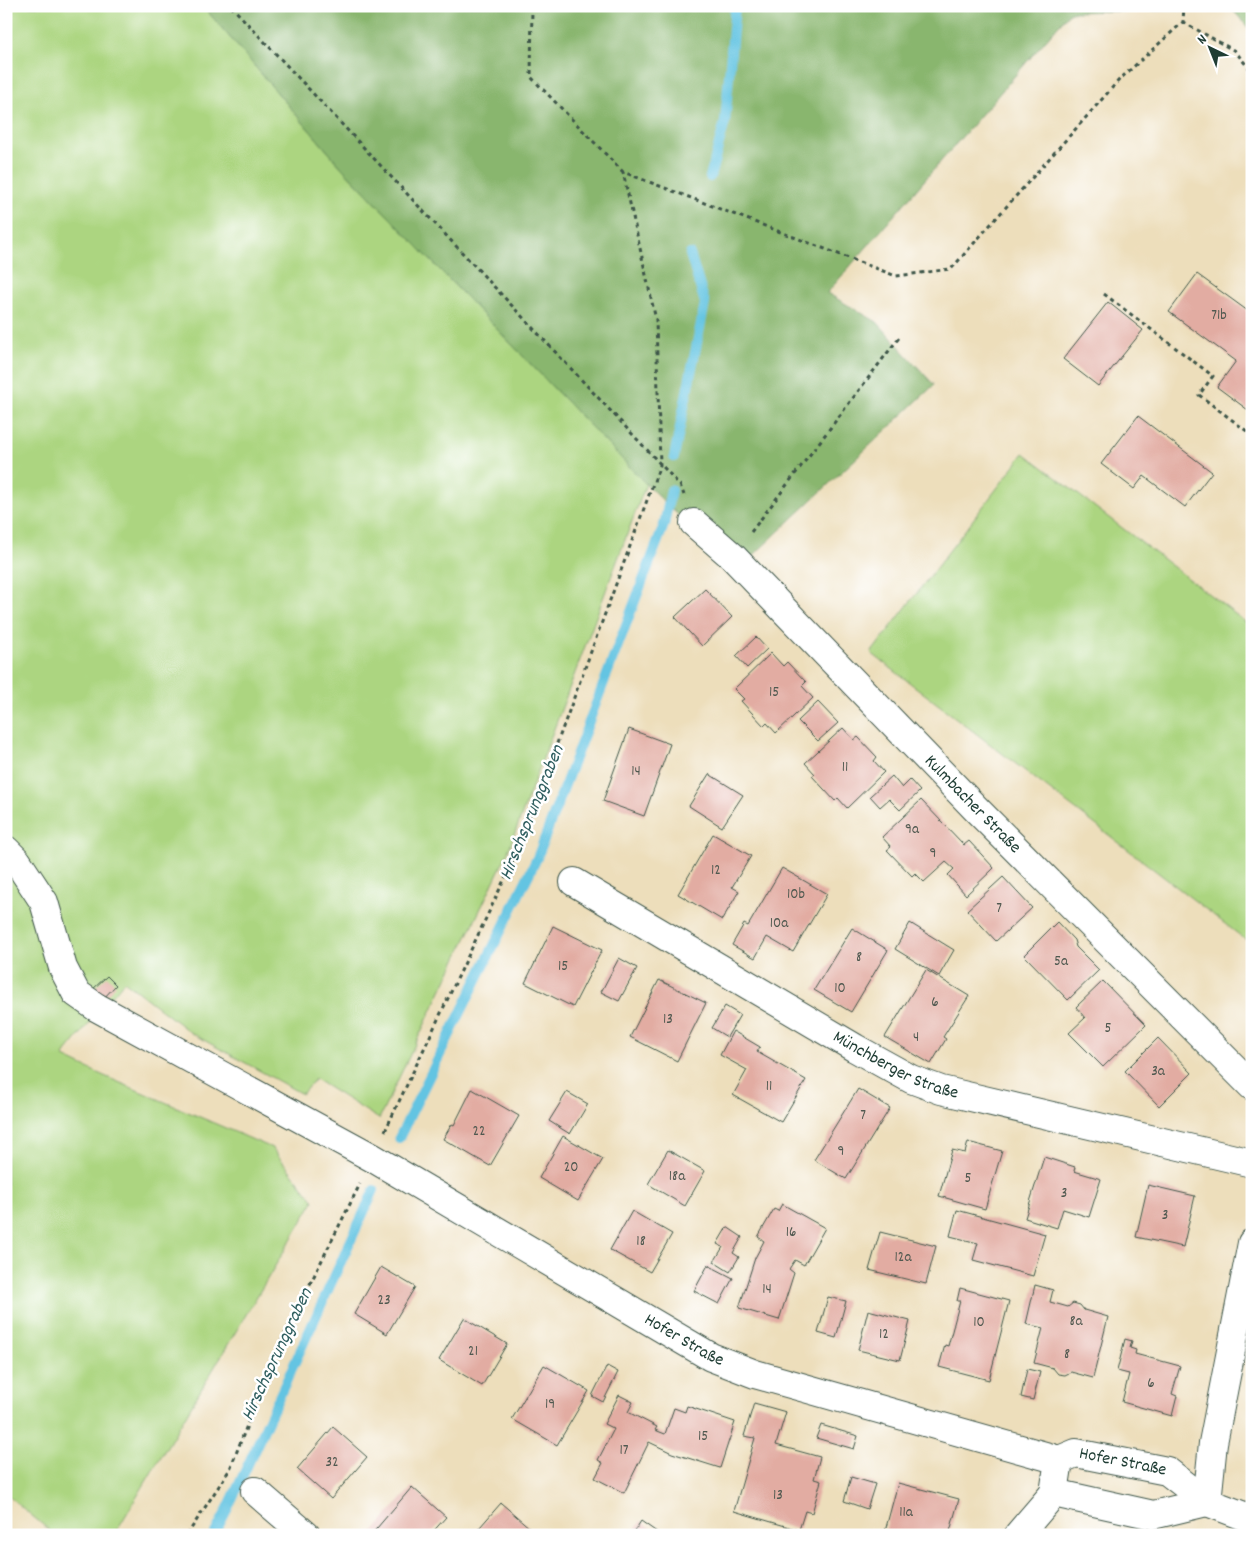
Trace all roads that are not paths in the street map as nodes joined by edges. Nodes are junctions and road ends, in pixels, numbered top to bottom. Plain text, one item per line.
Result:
1 (694, 523) road end
2 (6, 850) edge
3 (574, 882) dead end
4 (1252, 1086) edge
5 (1252, 1163) edge
6 (1252, 1243) edge
7 (1059, 1460) junction
8 (255, 1492) dead end
9 (1054, 1493) junction
10 (1207, 1502) junction
11 (1252, 1519) edge
12 (306, 1535) edge
13 (1018, 1535) edge

1 - 4 street, Kulmbacher Straße
2 - 7 street, Hofer Straße
3 - 5 street, Münchberger Straße
6 - 10 street
7 - 9 street, Hofer Straße
7 - 10 street, Hofer Straße
8 - 12 street
9 - 10 street
9 - 13 street
10 - 11 street, Hofer Straße

